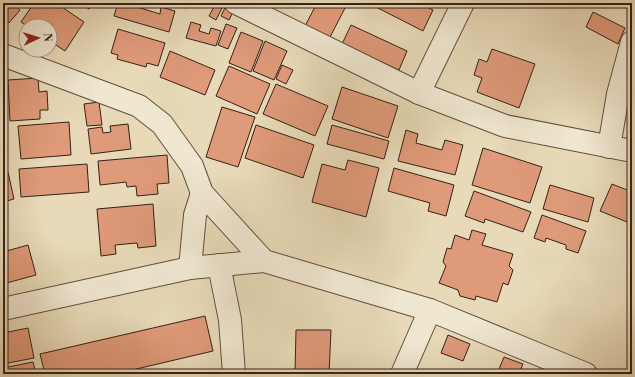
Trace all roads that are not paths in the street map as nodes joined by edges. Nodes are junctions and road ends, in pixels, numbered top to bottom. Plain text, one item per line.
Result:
1 (236, 3) edge
2 (463, 3) edge
3 (268, 10) edge
4 (632, 42) edge
5 (3, 55) edge
6 (419, 93) junction
7 (609, 147) junction
8 (632, 151) edge
9 (202, 194) junction
10 (264, 261) junction
11 (219, 265) junction
12 (190, 268) junction
13 (3, 309) edge
14 (430, 310) junction
15 (234, 374) edge
16 (402, 374) edge
17 (586, 374) edge

1 - 3 street
2 - 6 street
3 - 6 street
4 - 7 street
5 - 9 street
6 - 7 street
7 - 8 street
9 - 10 street
9 - 12 street
10 - 11 street
10 - 14 street
11 - 12 street
11 - 15 street
12 - 13 street
14 - 16 street
14 - 17 street

